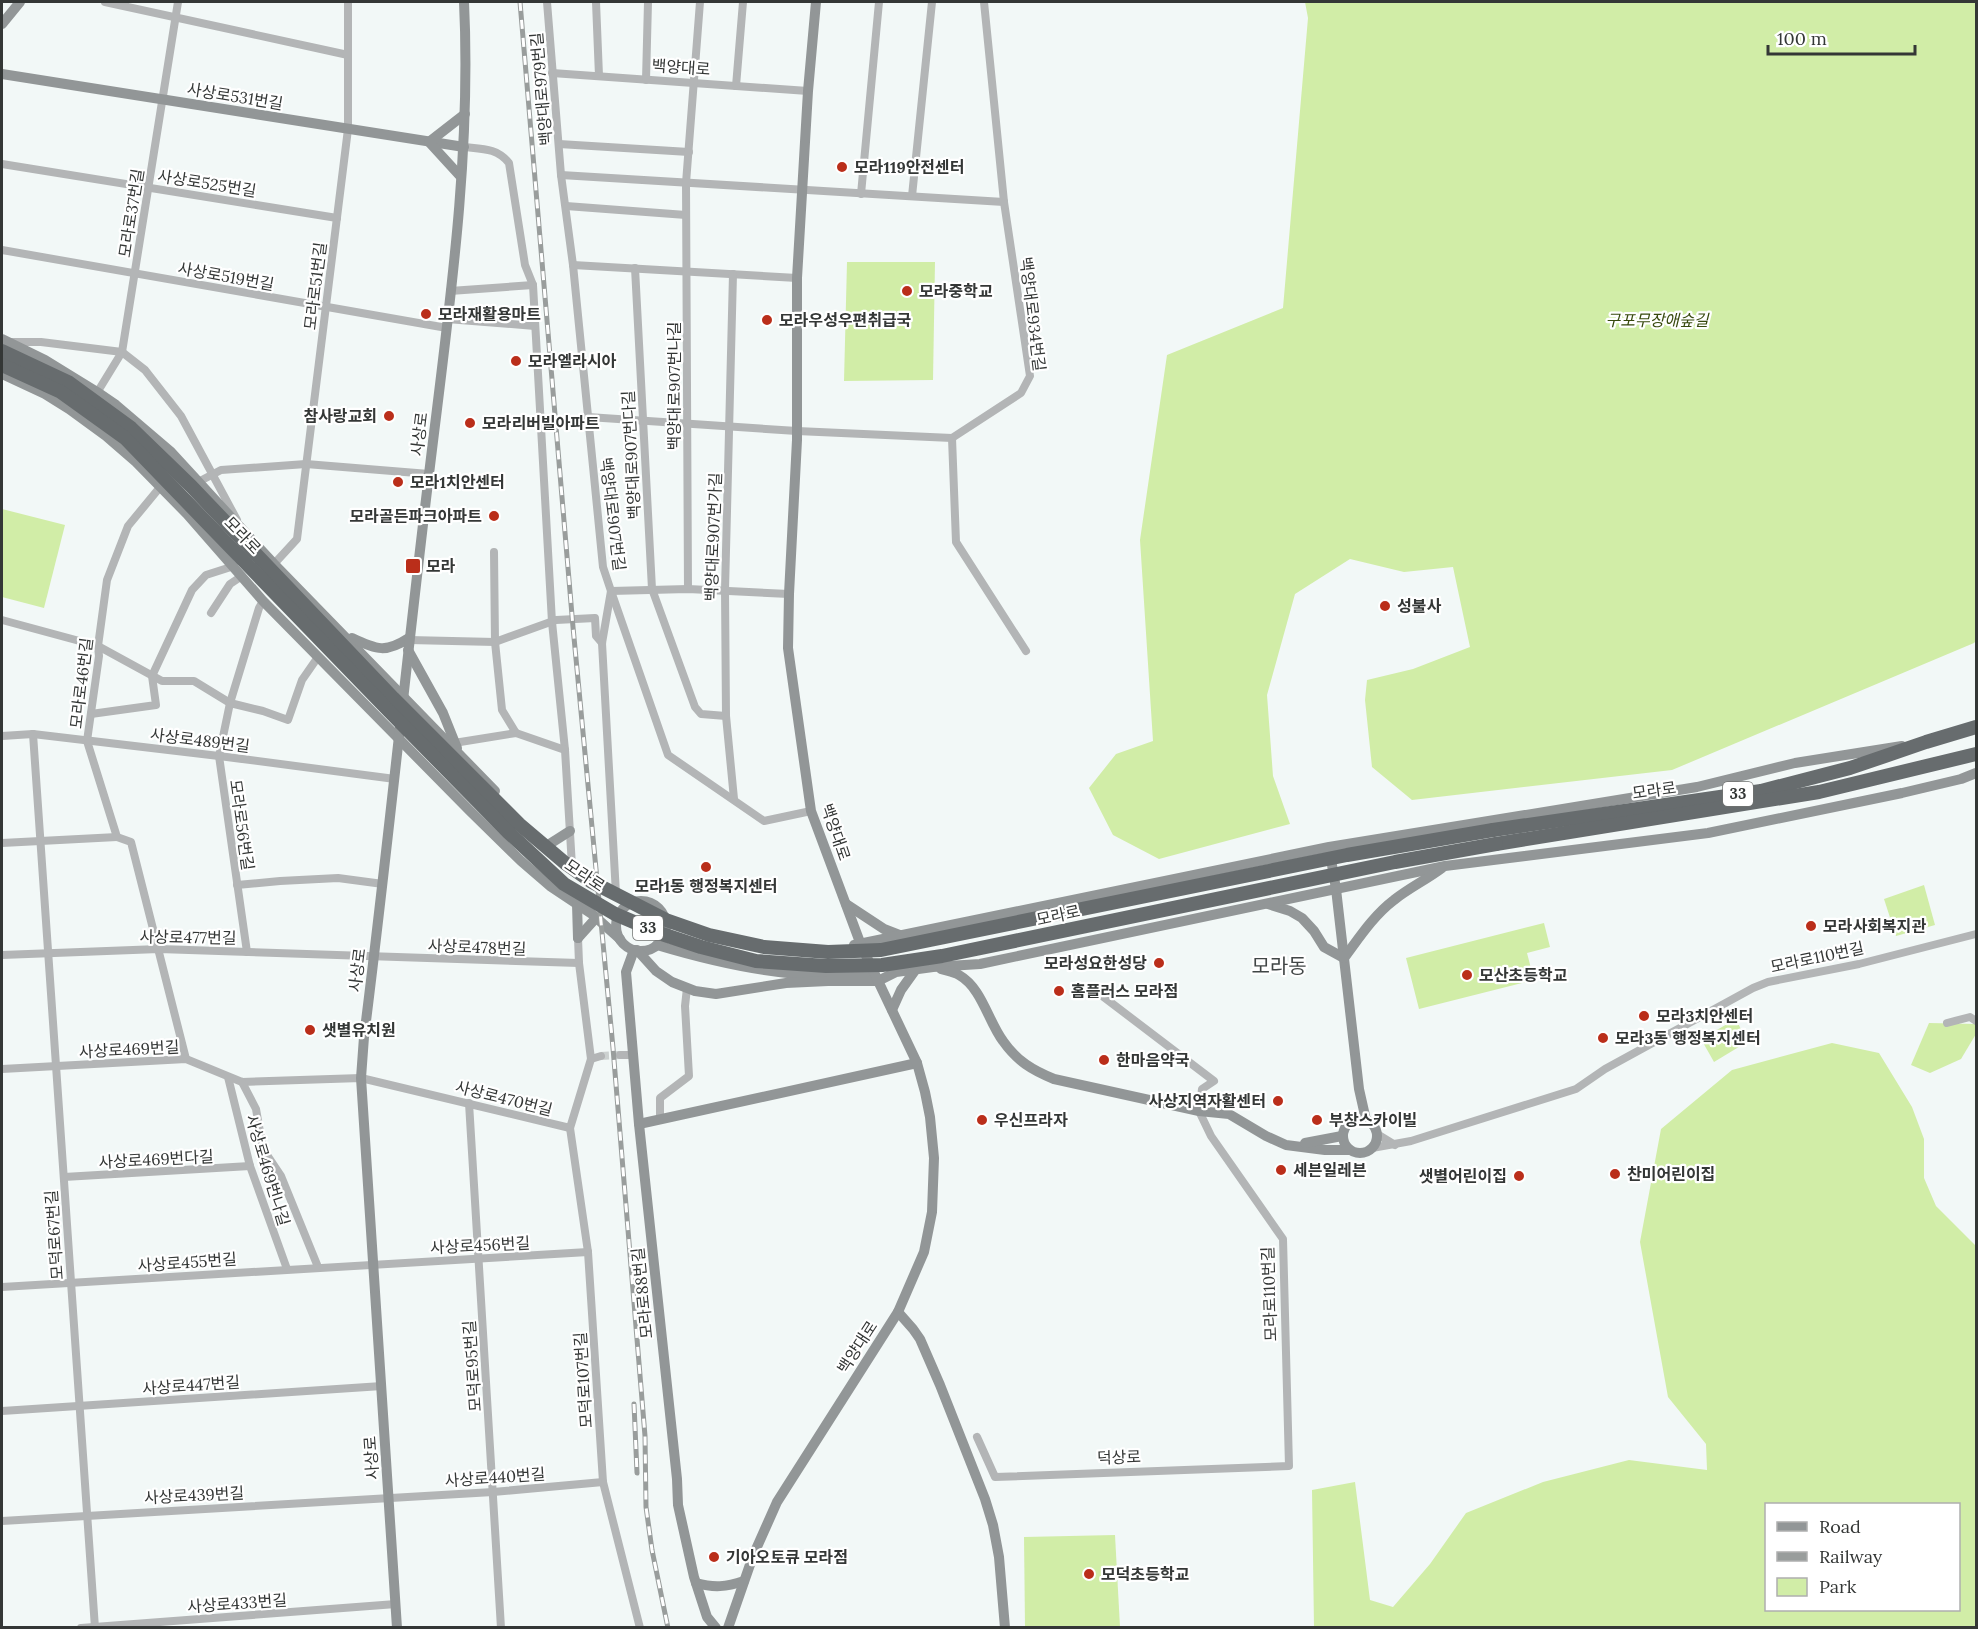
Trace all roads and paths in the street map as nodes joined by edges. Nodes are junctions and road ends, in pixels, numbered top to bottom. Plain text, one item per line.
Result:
1 (20, 2) edge
2 (105, 2) edge
3 (178, 2) edge
4 (348, 2) edge
5 (464, 2) edge
6 (547, 2) edge
7 (596, 2) edge
8 (648, 2) edge
9 (699, 2) edge
10 (743, 2) edge
11 (816, 2) edge
12 (879, 2) edge
13 (932, 2) edge
14 (984, 2) edge
15 (176, 16) junction
16 (2, 24) edge
17 (348, 55) junction
18 (552, 73) junction
19 (2, 74) edge
20 (599, 76) junction
21 (646, 80) junction
22 (693, 83) junction
23 (736, 86) junction
24 (808, 91) junction
25 (162, 100) junction
26 (465, 114) junction
27 (348, 129) junction
28 (429, 142) junction
29 (559, 144) junction
30 (464, 147) junction
31 (688, 152) junction
32 (2, 164) edge
33 (561, 175) junction
34 (461, 177) junction
35 (686, 183) junction
36 (148, 188) junction
37 (802, 190) junction
38 (861, 194) junction
39 (912, 196) junction
40 (1004, 202) junction
41 (566, 206) junction
42 (686, 215) junction
43 (337, 218) junction
44 (2, 250) edge
45 (573, 265) junction
46 (635, 268) junction
47 (687, 271) junction
48 (135, 273) junction
49 (733, 274) junction
50 (797, 278) junction
51 (533, 285) junction
52 (450, 291) junction
53 (326, 307) junction
54 (447, 323) junction
55 (535, 326) junction
56 (5, 344) edge
57 (122, 352) junction
58 (2, 365) edge
59 (2, 374) edge
60 (97, 392) junction
61 (80, 417) junction
62 (588, 417) junction
63 (643, 420) junction
64 (687, 424) junction
65 (730, 427) junction
66 (797, 431) junction
67 (952, 438) junction
68 (306, 464) junction
69 (213, 474) junction
70 (429, 474) junction
71 (200, 481) junction
72 (161, 486) junction
73 (240, 527) junction
74 (494, 552) dead end
75 (274, 564) junction
76 (234, 566) junction
77 (242, 576) junction
78 (652, 589) junction
79 (688, 589) junction
80 (611, 591) junction
81 (725, 591) junction
82 (789, 594) junction
83 (263, 601) junction
84 (210, 613) dead end
85 (2, 620) edge
86 (552, 622) junction
87 (344, 634) junction
88 (495, 642) junction
89 (409, 643) junction
90 (602, 643) junction
91 (98, 646) junction
92 (1026, 651) dead end
93 (318, 657) junction
94 (152, 676) junction
95 (403, 697) junction
96 (230, 703) junction
97 (91, 714) junction
98 (726, 716) junction
99 (1977, 727) edge
100 (516, 733) junction
101 (33, 734) junction
102 (2, 736) edge
103 (398, 737) junction
104 (87, 741) junction
105 (1926, 742) junction
106 (454, 743) junction
107 (565, 750) junction
108 (1977, 754) edge
109 (219, 756) junction
110 (417, 757) junction
111 (464, 758) junction
112 (396, 764) junction
113 (1977, 773) edge
114 (395, 779) junction
115 (734, 800) junction
116 (812, 811) junction
117 (570, 831) junction
118 (117, 837) junction
119 (41, 840) junction
120 (2, 843) edge
121 (548, 845) junction
122 (1329, 847) junction
123 (572, 866) junction
124 (1445, 866) junction
125 (383, 884) junction
126 (237, 885) junction
127 (1336, 889) junction
128 (616, 894) junction
129 (845, 903) junction
130 (1267, 903) junction
131 (577, 904) junction
132 (630, 904) junction
133 (663, 915) junction
134 (1009, 915) junction
135 (596, 918) junction
136 (1977, 934) edge
137 (903, 937) junction
138 (578, 938) junction
139 (620, 939) junction
140 (657, 945) junction
141 (861, 945) junction
142 (159, 949) junction
143 (636, 950) junction
144 (48, 952) junction
145 (247, 952) junction
146 (1029, 953) junction
147 (2, 955) edge
148 (374, 957) junction
149 (1344, 958) junction
150 (579, 963) junction
151 (980, 964) junction
152 (933, 967) junction
153 (916, 969) junction
154 (872, 971) junction
155 (896, 972) junction
156 (878, 981) junction
157 (971, 985) junction
158 (687, 988) junction
159 (1101, 995) dead end
160 (892, 1010) junction
161 (1977, 1021) edge
162 (1947, 1023) dead end
163 (620, 1055) tunnel mouth
164 (633, 1055) junction
165 (601, 1056) tunnel mouth
166 (186, 1059) junction
167 (591, 1059) junction
168 (917, 1063) junction
169 (56, 1067) junction
170 (2, 1069) edge
171 (228, 1077) junction
172 (361, 1078) junction
173 (242, 1082) junction
174 (1359, 1089) junction
175 (469, 1103) junction
176 (1199, 1111) junction
177 (660, 1120) junction
178 (1352, 1120) junction
179 (1366, 1120) junction
180 (639, 1124) junction
181 (570, 1128) junction
182 (1377, 1134) junction
183 (1342, 1136) junction
184 (1287, 1145) junction
185 (1395, 1145) junction
186 (1372, 1149) junction
187 (1349, 1150) junction
188 (250, 1166) junction
189 (64, 1177) junction
190 (588, 1252) junction
191 (478, 1259) junction
192 (374, 1264) junction
193 (318, 1267) junction
194 (287, 1269) junction
195 (71, 1283) junction
196 (2, 1287) edge
197 (898, 1312) junction
198 (381, 1386) junction
199 (80, 1406) junction
200 (2, 1411) edge
201 (977, 1437) dead end
202 (1289, 1466) joint
203 (603, 1482) junction
204 (493, 1492) junction
205 (389, 1498) junction
206 (87, 1515) junction
207 (2, 1521) edge
208 (744, 1581) junction
209 (696, 1583) junction
210 (701, 1599) junction
211 (396, 1604) junction
212 (95, 1627) edge
213 (81, 1628) edge
214 (398, 1628) edge
215 (501, 1628) edge
216 (640, 1628) edge
217 (705, 1628) edge
218 (716, 1628) edge
219 (728, 1628) edge
220 (1005, 1628) edge

1 - 16 main road
2 - 15 street
3 - 15 street, 모라로37번길
4 - 17 street, 모라로51번길
5 - 26 main road, 사상로
6 - 18 street, 백양대로979번길
7 - 20 street
8 - 21 street
9 - 22 street, 백양대로907번나길
10 - 23 street
11 - 24 main road, 백양대로
12 - 38 street
13 - 39 street
14 - 40 street, 백양대로934번길
15 - 17 street
15 - 25 street, 모라로37번길
17 - 27 street, 모라로51번길
18 - 20 street, 백양대로
18 - 29 street, 백양대로979번길
19 - 25 main road, 사상로531번길
20 - 21 street, 백양대로
21 - 22 street, 백양대로
22 - 23 street, 백양대로
22 - 31 street, 백양대로907번나길
23 - 24 street, 백양대로
24 - 37 main road, 백양대로
25 - 27 main road, 사상로531번길
25 - 36 street, 모라로37번길
26 - 28 main road
26 - 30 main road, 사상로
27 - 28 main road, 사상로531번길
27 - 43 street, 모라로51번길
28 - 30 main road, 사상로531번길
28 - 34 main road
29 - 31 street
29 - 33 street, 백양대로979번길
30 - 34 main road, 사상로
30 - 51 street
31 - 35 street, 백양대로907번나길
32 - 36 street, 사상로525번길
33 - 35 street
33 - 41 street, 백양대로907번길
34 - 52 main road, 사상로
35 - 37 street
35 - 42 street, 백양대로907번나길
36 - 43 street, 사상로525번길
36 - 48 street, 모라로37번길
37 - 38 street
37 - 50 main road, 백양대로
38 - 39 street
39 - 40 street
40 - 67 street, 백양대로934번길
41 - 42 street
41 - 45 street, 백양대로907번길
42 - 47 street, 백양대로907번나길
43 - 53 street, 모라로51번길
44 - 48 street, 사상로519번길
45 - 46 street
45 - 62 street, 백양대로907번길
46 - 47 street
46 - 63 street, 백양대로907번다길
47 - 49 street
47 - 64 street, 백양대로907번나길
48 - 53 street, 사상로519번길
48 - 57 street, 모라로37번길
49 - 50 street
49 - 65 street, 백양대로907번가길
50 - 66 main road, 백양대로
51 - 52 street
51 - 55 street
52 - 54 main road, 사상로
53 - 54 street, 사상로519번길
53 - 68 street, 모라로51번길
54 - 55 street
54 - 70 main road, 사상로
55 - 86 street
56 - 57 street
56 - 60 main road, 모라로
56 - 105 highway, 모라로 / 33, bridge
57 - 60 street, 모라로37번길
57 - 69 street
58 - 108 highway, 모라로 / 33, bridge
59 - 61 main road, 모라로
60 - 61 street, 모라로37번길
60 - 71 main road, 모라로
61 - 72 main road, 모라로
62 - 63 street
62 - 80 street, 백양대로907번길
63 - 64 street
63 - 78 street, 백양대로907번다길
64 - 65 street
64 - 79 street, 백양대로907번나길
65 - 66 street
65 - 81 street, 백양대로907번가길
66 - 67 street
66 - 82 main road, 백양대로
67 - 92 street
68 - 69 street
68 - 70 street
68 - 75 street, 모라로51번길
69 - 71 street
69 - 73 street
70 - 89 main road, 사상로
71 - 73 main road, 모라로
72 - 76 main road, 모라로
72 - 91 street, 모라로46번길
73 - 75 main road, 모라로
74 - 88 street
75 - 87 main road, 모라로
76 - 77 main road, 모라로
76 - 94 street
77 - 83 main road, 모라로
77 - 84 street, 모라로
78 - 79 street
78 - 80 street
78 - 98 street, 백양대로907번다길
79 - 81 street
80 - 90 street, 모라로
80 - 115 street, 백양대로907번길
81 - 82 street
81 - 98 street, 백양대로907번가길
82 - 116 main road, 백양대로
83 - 93 main road, 모라로
83 - 96 street, 모라로56번길
85 - 91 street
86 - 88 street
86 - 90 street
86 - 107 street
87 - 89 main road
87 - 95 main road, 모라로
88 - 89 street
88 - 100 street
89 - 95 main road, 사상로
89 - 106 main road
90 - 128 street, 모라로
91 - 94 street
91 - 97 street, 모라로46번길
93 - 96 street
93 - 103 main road, 모라로
94 - 96 street
94 - 97 street
95 - 103 main road, 사상로
95 - 111 main road, 모라로
96 - 109 street, 모라로56번길
97 - 104 street, 모라로46번길
98 - 115 street, 백양대로907번가길
99 - 105 highway, 모라로 / 33
100 - 106 street
100 - 107 street
101 - 102 street, 사상로489번길
101 - 104 street, 사상로489번길
101 - 119 street, 모덕로67번길
103 - 110 main road, 모라로
103 - 112 main road, 사상로
104 - 109 street, 사상로489번길
104 - 118 street, 모라로46번길
105 - 122 main road
106 - 111 main road
107 - 117 street
109 - 114 street, 사상로489번길
109 - 126 street, 모라로56번길
110 - 112 main road
110 - 131 main road, 모라로
111 - 121 main road, 모라로
112 - 114 main road, 사상로
113 - 124 main road
114 - 125 main road, 사상로
115 - 116 street, 백양대로907번길
116 - 129 main road, 백양대로
117 - 121 main road
117 - 123 street
118 - 119 street
118 - 142 street, 모라로46번길
119 - 120 street
119 - 144 street, 모덕로67번길
121 - 123 main road, 모라로
122 - 127 main road
122 - 134 main road
123 - 128 main road, 모라로
124 - 127 main road
124 - 149 main road
125 - 126 street
125 - 148 main road, 사상로
126 - 145 street, 모라로56번길
127 - 130 main road
127 - 149 main road
128 - 132 main road, 모라로
129 - 137 main road
129 - 141 main road, 백양대로
130 - 146 main road
130 - 149 main road
131 - 135 main road, 모라로
131 - 138 main road
132 - 133 main road
132 - 139 main road
133 - 140 main road
133 - 141 main road
134 - 137 main road
134 - 146 main road
135 - 138 main road
135 - 139 main road, 모라로
136 - 185 street, 모라로110번길
137 - 141 main road
138 - 150 street
139 - 143 main road
140 - 143 main road
140 - 154 main road
141 - 154 main road, 백양대로
142 - 144 street, 사상로477번길
142 - 145 street, 사상로477번길
142 - 166 street, 모라로46번길
143 - 158 main road
143 - 164 main road, 모라로88번길
144 - 147 street, 사상로477번길
144 - 169 street, 모덕로67번길
145 - 148 street, 사상로477번길
146 - 151 main road
148 - 150 street, 사상로478번길
148 - 172 main road, 사상로
149 - 174 main road
150 - 167 street
151 - 152 main road
151 - 157 main road
152 - 153 main road
152 - 157 main road
153 - 155 main road
153 - 160 main road
154 - 155 main road
154 - 156 main road, 백양대로
155 - 156 main road
156 - 158 main road
156 - 160 main road, 백양대로
157 - 176 main road, 모라로110번길
158 - 177 street
159 - 176 street
160 - 168 main road, 백양대로
161 - 162 street
163 - 164 street
164 - 180 main road, 모라로88번길
165 - 167 street
166 - 169 street, 사상로469번길
166 - 171 street, 사상로469번길
167 - 181 street, 사상로470번길
168 - 177 main road
168 - 197 main road, 백양대로
169 - 170 street, 사상로469번길
169 - 189 street, 모덕로67번길
171 - 173 street, 사상로469번길
171 - 188 street, 사상로469번나길
172 - 173 street, 사상로469번길
172 - 175 street, 사상로470번길
172 - 192 main road, 사상로
173 - 193 street
174 - 178 main road
174 - 179 main road
175 - 181 street, 사상로470번길
175 - 191 street, 모덕로95번길
176 - 184 main road, 모라로110번길
176 - 202 street, 모라로110번길
177 - 180 main road
178 - 179 main road
178 - 183 main road
179 - 182 main road
180 - 209 main road, 모라로88번길
181 - 190 street, 모덕로107번길
182 - 185 street
182 - 186 main road
183 - 184 main road
183 - 187 main road
184 - 187 main road, 모라로110번길
185 - 186 street, 모라로110번길
186 - 187 main road, 모라로110번길
188 - 189 street, 사상로469번다길
188 - 194 street, 사상로469번나길
189 - 195 street, 모덕로67번길
190 - 191 street, 사상로456번길
190 - 203 street, 모덕로107번길
191 - 192 street, 사상로456번길
191 - 204 street, 모덕로95번길
192 - 193 street, 사상로455번길
192 - 198 main road, 사상로
193 - 194 street, 사상로455번길
194 - 195 street, 사상로455번길
195 - 196 street, 사상로455번길
195 - 199 street, 모덕로67번길
197 - 208 main road, 백양대로
197 - 220 main road
198 - 199 street, 사상로447번길
198 - 205 main road, 사상로
199 - 200 street, 사상로447번길
199 - 206 street, 모덕로67번길
201 - 202 street, 덕상로
203 - 204 street, 사상로440번길
203 - 216 street, 모덕로107번길
204 - 205 street, 사상로440번길
204 - 215 street, 모덕로95번길
205 - 206 street, 사상로439번길
205 - 211 main road, 사상로
206 - 207 street, 사상로439번길
206 - 212 street, 모덕로67번길
208 - 209 main road
208 - 219 main road, 백양대로
209 - 210 main road, 모라로88번길
210 - 217 main road
210 - 218 main road, 모라로88번길
211 - 212 street, 사상로433번길
211 - 214 main road, 사상로
212 - 213 street, 사상로433번길

